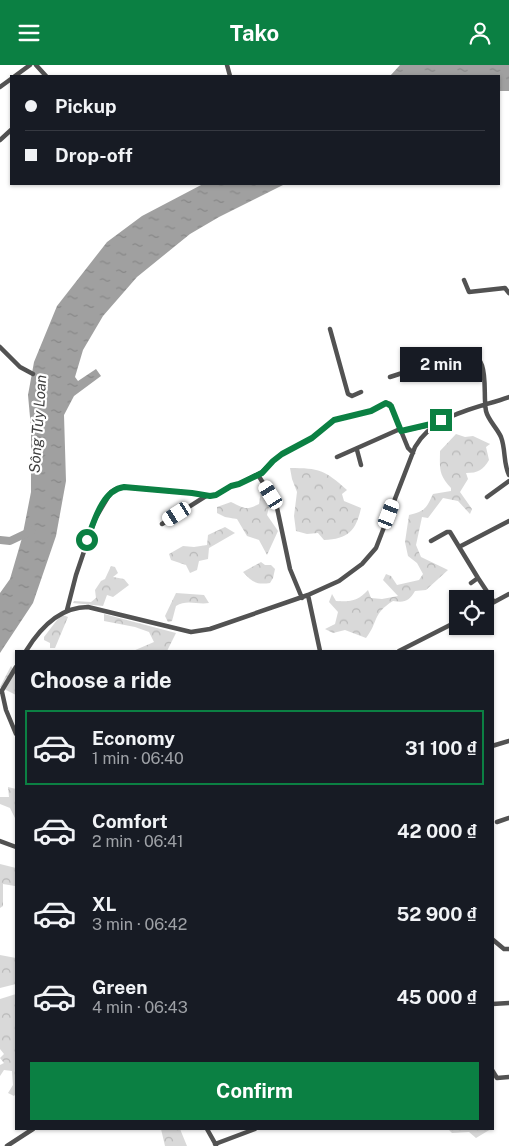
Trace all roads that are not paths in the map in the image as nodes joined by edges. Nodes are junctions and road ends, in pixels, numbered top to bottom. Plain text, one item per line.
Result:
1 (36, 65) edge
2 (26, 66) edge
3 (16, 75) edge
4 (45, 75) edge
5 (10, 132) edge
6 (0, 140) edge
7 (464, 281) dead end
8 (509, 293) edge
9 (330, 329) dead end
10 (0, 347) edge
11 (33, 374) dead end
12 (390, 377) dead end
13 (361, 392) dead end
14 (509, 397) edge
15 (486, 405) junction
16 (434, 425) junction
17 (400, 430) junction
18 (357, 449) junction
19 (413, 453) junction
20 (337, 457) dead end
21 (361, 465) dead end
22 (258, 475) junction
23 (509, 475) edge
24 (509, 481) edge
25 (206, 496) junction
26 (487, 497) dead end
27 (509, 521) edge
28 (162, 523) dead end
29 (431, 541) dead end
30 (460, 547) junction
31 (478, 577) junction
32 (471, 583) dead end
33 (486, 590) edge
34 (509, 594) edge
35 (308, 595) junction
36 (302, 598) junction
37 (494, 602) edge
38 (67, 610) junction
39 (449, 626) edge
40 (27, 650) edge
41 (320, 650) edge
42 (401, 650) edge
43 (15, 669) edge
44 (1, 692) edge
45 (15, 732) edge
46 (509, 741) edge
47 (494, 746) edge
48 (509, 818) edge
49 (497, 822) dead end
50 (0, 841) edge
51 (15, 847) edge
52 (494, 941) edge
53 (509, 949) edge
54 (509, 1003) edge
55 (494, 1004) edge
56 (494, 1073) edge
57 (509, 1077) edge
58 (31, 1130) edge
59 (208, 1130) edge
60 (252, 1130) edge
61 (215, 1145) edge
62 (7, 1146) edge

1 - 4 street
2 - 3 street
5 - 6 street
7 - 8 street
9 - 13 street
10 - 11 street
12 - 15 street
14 - 15 street
15 - 16 street
15 - 23 street
16 - 17 street
16 - 19 street
17 - 18 street
17 - 19 street
17 - 22 street
18 - 20 street
18 - 21 street
19 - 35 street
22 - 25 street
22 - 36 street
24 - 26 street
25 - 28 street
25 - 38 street
27 - 30 street
29 - 30 street
30 - 31 street
31 - 32 street
31 - 33 street
34 - 37 street
35 - 36 street
35 - 41 street
36 - 38 street
38 - 40 street
39 - 42 street
43 - 44 street
44 - 45 street
46 - 47 street
48 - 49 street
50 - 51 street
52 - 53 street
54 - 55 street
56 - 57 street
58 - 62 street
59 - 61 street
60 - 61 street

